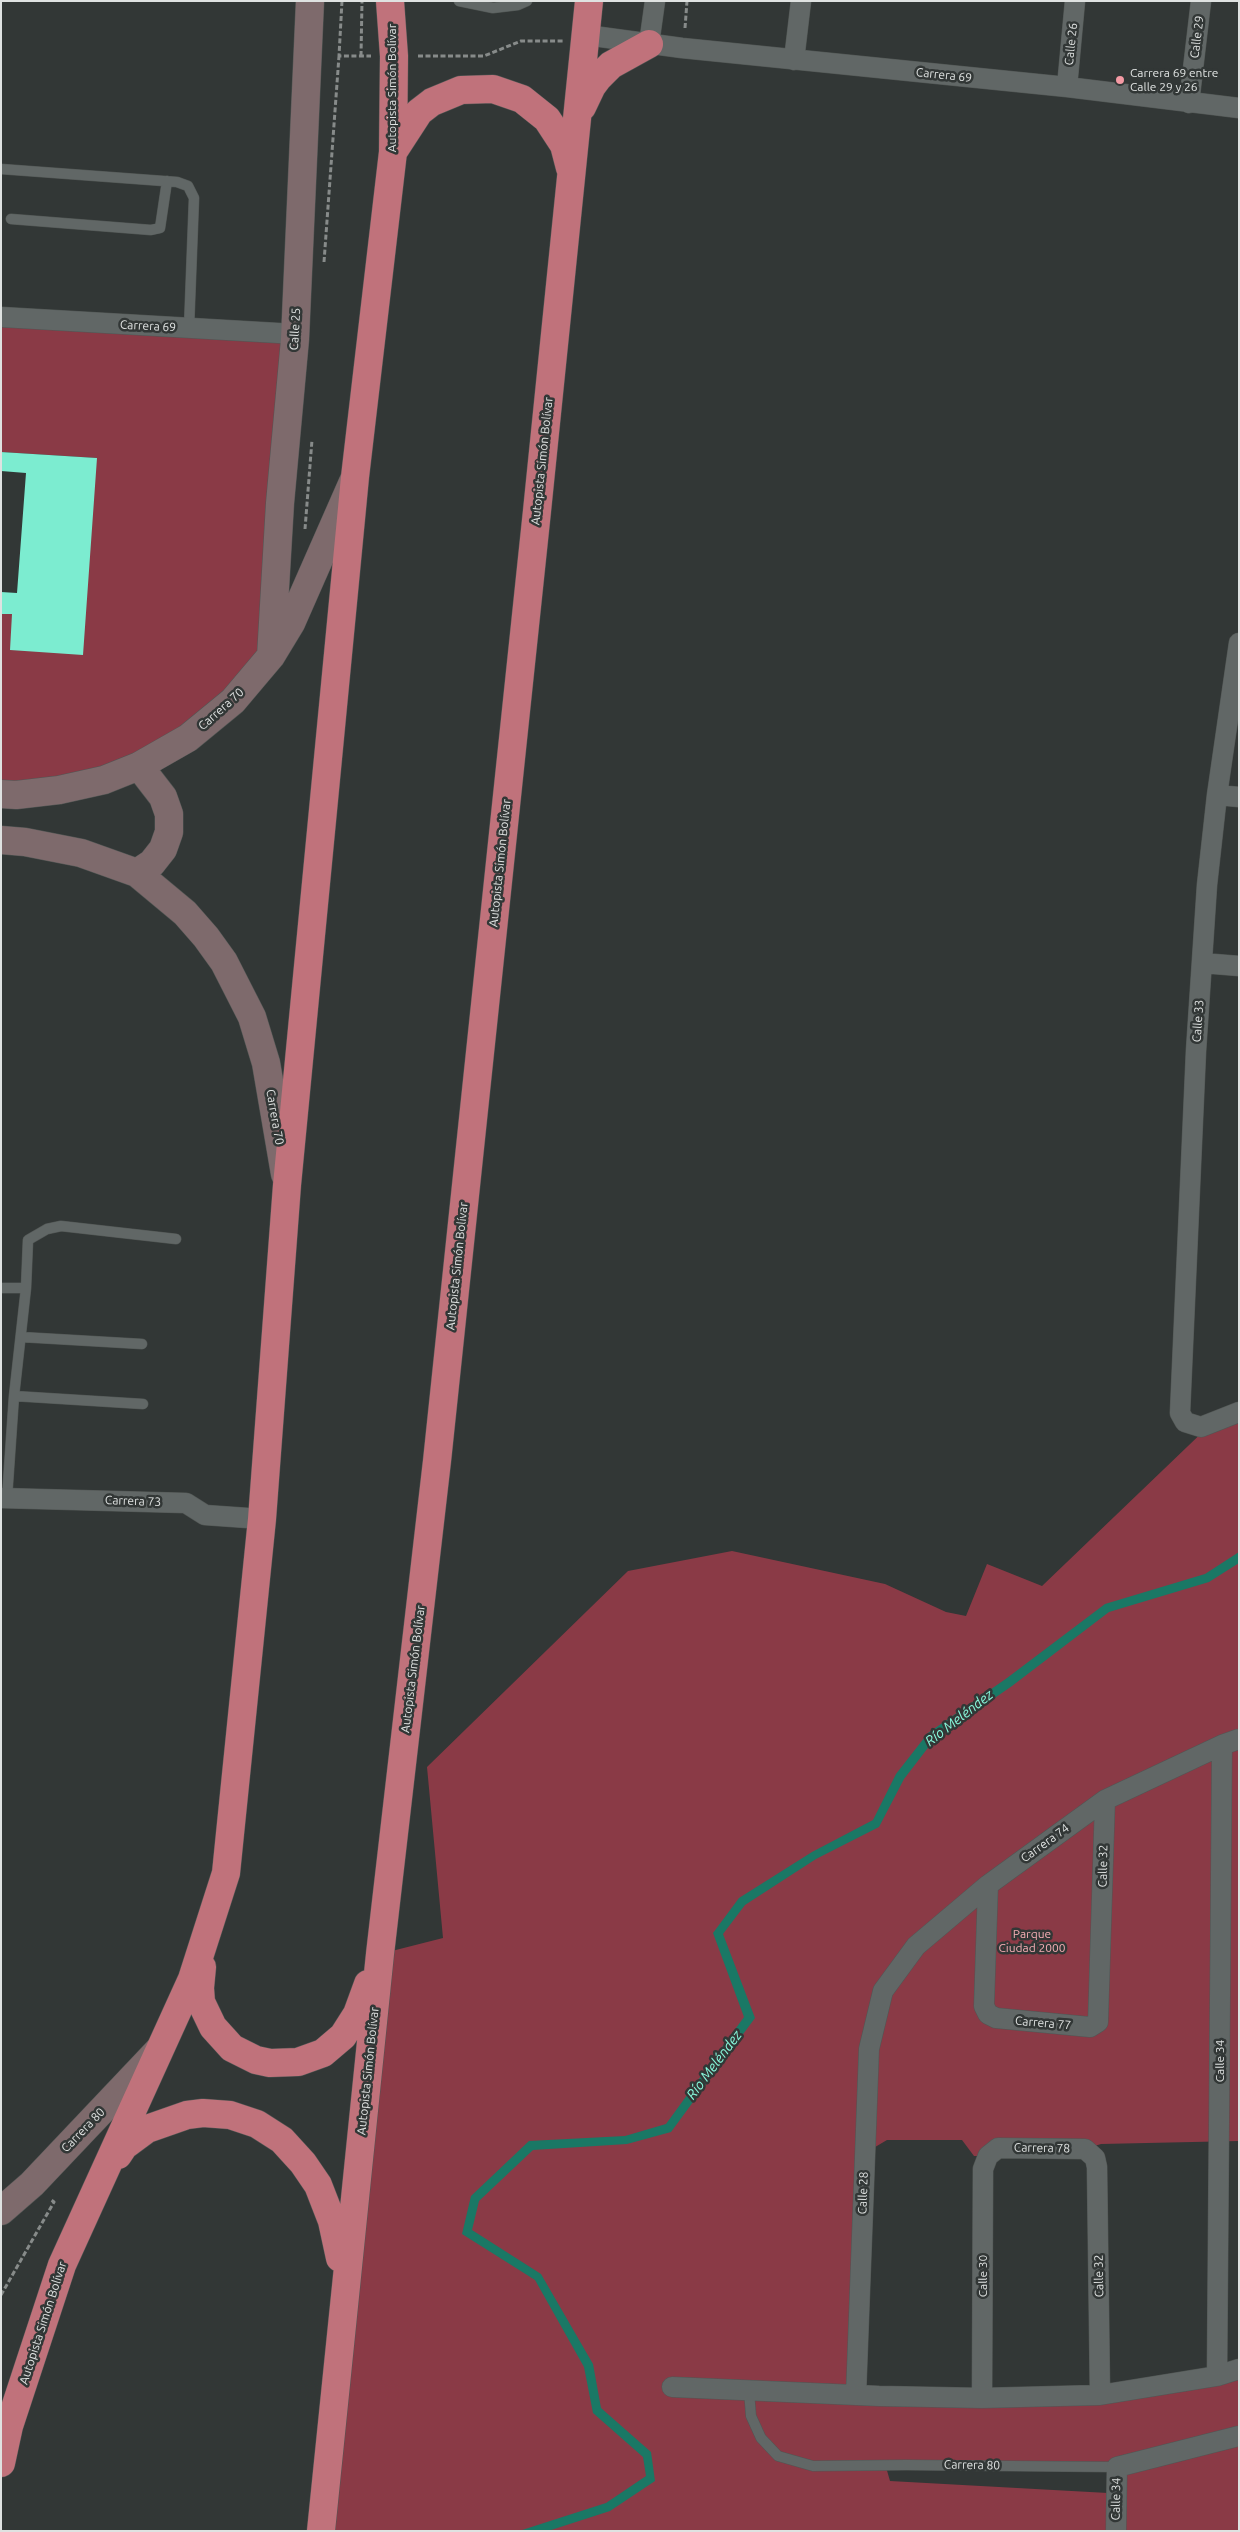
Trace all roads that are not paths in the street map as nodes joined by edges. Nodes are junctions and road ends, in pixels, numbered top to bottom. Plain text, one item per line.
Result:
1 (310, 1) edge
2 (376, 1) edge
3 (390, 1) edge
4 (459, 1) edge
5 (527, 1) edge
6 (589, 1) edge
7 (655, 1) edge
8 (801, 1) edge
9 (1076, 1) edge
10 (1201, 1) edge
11 (585, 38) junction
12 (649, 44) junction
13 (394, 54) junction
14 (794, 60) junction
15 (1067, 87) junction
16 (1189, 102) junction
17 (1239, 108) edge
18 (578, 115) junction
19 (392, 152) junction
20 (1, 170) edge
21 (572, 177) junction
22 (167, 181) junction
23 (11, 219) dead end
24 (1, 317) edge
25 (189, 328) junction
26 (295, 334) junction
27 (355, 477) junction
28 (1239, 643) edge
29 (271, 656) junction
30 (1237, 671) edge
31 (139, 766) junction
32 (6, 792) edge
33 (1217, 795) junction
34 (1239, 797) edge
35 (1, 840) edge
36 (137, 873) junction
37 (1202, 962) junction
38 (1239, 966) edge
39 (287, 1185) junction
40 (176, 1239) dead end
41 (1, 1288) edge
42 (26, 1288) junction
43 (21, 1337) junction
44 (142, 1344) dead end
45 (14, 1396) junction
46 (143, 1404) dead end
47 (1239, 1412) edge
48 (4, 1498) edge
49 (262, 1519) junction
50 (1230, 1742) edge
51 (1105, 1800) junction
52 (988, 1885) junction
53 (218, 1902) junction
54 (380, 1954) junction
55 (882, 1992) joint
56 (1098, 2022) joint
57 (162, 2046) junction
58 (988, 2156) joint
59 (1095, 2158) joint
60 (96, 2188) junction
61 (1, 2211) edge
62 (345, 2281) junction
63 (1239, 2369) edge
64 (1218, 2376) junction
65 (672, 2387) dead end
66 (749, 2391) junction
67 (856, 2395) junction
68 (1100, 2395) junction
69 (982, 2398) junction
70 (1239, 2436) edge
71 (1, 2463) edge
72 (1117, 2467) junction
73 (322, 2531) edge
74 (1116, 2531) edge

1 - 26 street, Calle 25
2 - 13 highway
3 - 13 highway, Autopista Simón Bolívar
4 - 5 lane
6 - 11 highway, Autopista Simón Bolívar
7 - 12 street
8 - 14 street
9 - 15 street, Calle 26
10 - 16 street, Calle 29
11 - 12 street, Carrera 69
11 - 18 highway, Autopista Simón Bolívar
12 - 14 street, Carrera 69
12 - 18 highway
13 - 19 highway, Autopista Simón Bolívar
14 - 15 street, Carrera 69
15 - 16 street, Carrera 69
16 - 17 street, Carrera 69
18 - 21 highway, Autopista Simón Bolívar
19 - 21 highway
19 - 27 highway, Autopista Simón Bolívar
20 - 22 lane
21 - 54 highway, Autopista Simón Bolívar
22 - 23 lane
22 - 25 lane
24 - 25 street, Carrera 69
25 - 26 street, Carrera 69
26 - 29 street, Calle 25
27 - 29 street, Carrera 70
27 - 39 highway, Autopista Simón Bolívar
28 - 30 street, Calle 33
29 - 31 street, Carrera 70
30 - 33 street, Calle 33
31 - 32 street, Carrera 70
31 - 36 street
33 - 34 street
33 - 37 street, Calle 33
35 - 36 street, Carrera 70
36 - 39 street, Carrera 70
37 - 38 street
37 - 47 street, Calle 33
39 - 49 highway, Autopista Simón Bolívar
40 - 42 lane
41 - 42 lane
42 - 43 lane
43 - 44 lane
43 - 45 lane
45 - 46 lane
45 - 48 lane
48 - 49 street, Carrera 73
49 - 53 highway, Autopista Simón Bolívar
50 - 51 street, Carrera 74
50 - 64 street, Calle 34
51 - 52 street, Carrera 74
51 - 56 street, Calle 32
52 - 55 street, Carrera 74
52 - 56 street, Carrera 77
53 - 54 highway
53 - 57 highway, Autopista Simón Bolívar
54 - 62 highway, Autopista Simón Bolívar
55 - 67 street, Calle 28
57 - 60 highway, Autopista Simón Bolívar
57 - 61 street, Carrera 80
58 - 59 street, Carrera 78
58 - 69 street, Calle 30
59 - 68 street, Calle 32
60 - 62 highway
60 - 71 highway, Autopista Simón Bolívar
62 - 73 highway, Autopista Simón Bolívar
63 - 64 street
64 - 68 street
65 - 66 street
66 - 67 street
66 - 72 lane, Carrera 80
67 - 69 street
68 - 69 street
70 - 72 street, Carrera 80
72 - 74 street, Calle 34

